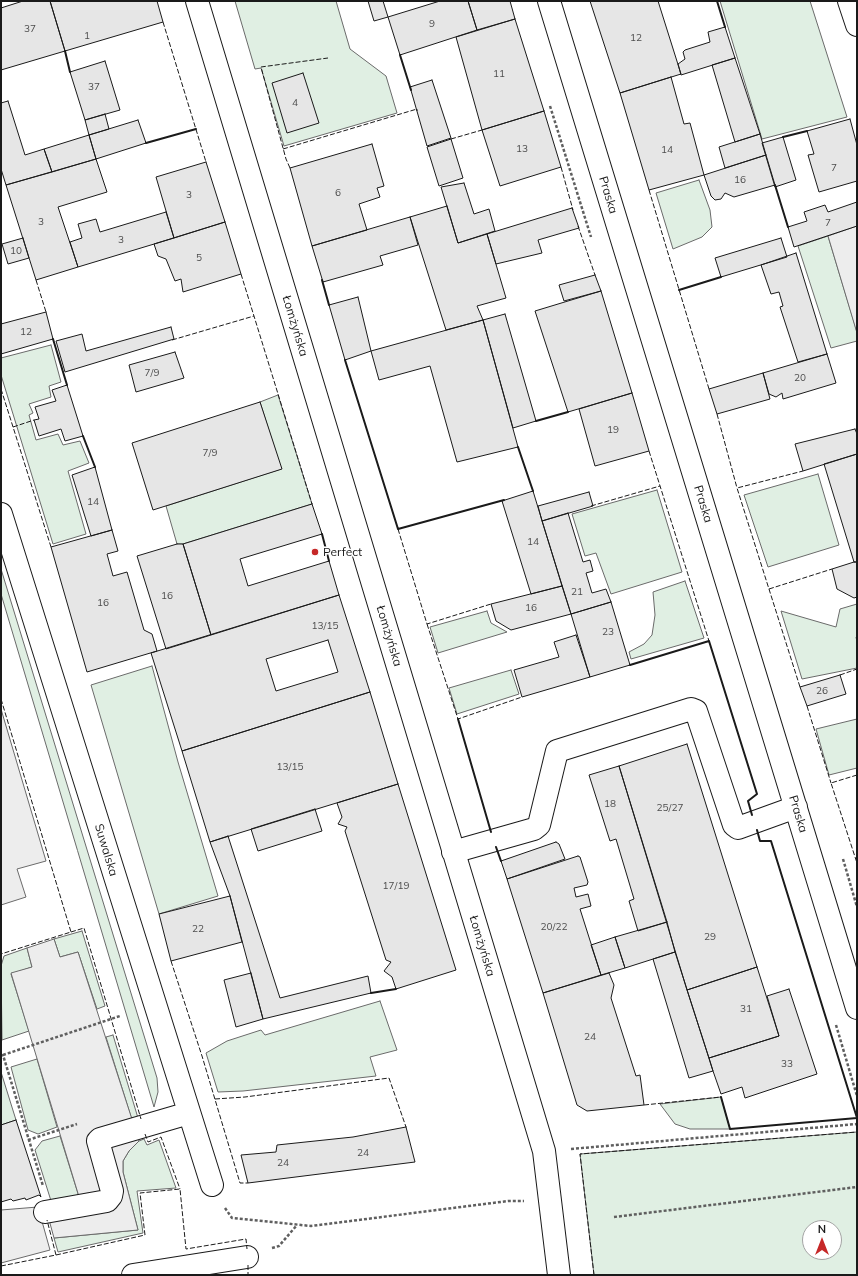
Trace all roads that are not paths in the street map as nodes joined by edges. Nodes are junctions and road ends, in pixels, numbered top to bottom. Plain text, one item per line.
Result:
1 (197, 1) edge
2 (549, 1) edge
3 (849, 1) edge
4 (857, 25) edge
5 (1, 514) edge
6 (796, 807) junction
7 (454, 852) junction
8 (857, 1008) edge
9 (189, 1113) junction
10 (212, 1185) dead end
11 (48, 1211) road end
12 (247, 1257) road end
13 (133, 1275) edge
14 (559, 1275) edge

1 - 7 street, Łomżyńska
2 - 6 street, Praska
3 - 4 street
5 - 9 street, Suwalska
6 - 7 street
6 - 8 street, Praska
7 - 14 street, Łomżyńska
9 - 10 street, Suwalska
9 - 11 street
12 - 13 street

